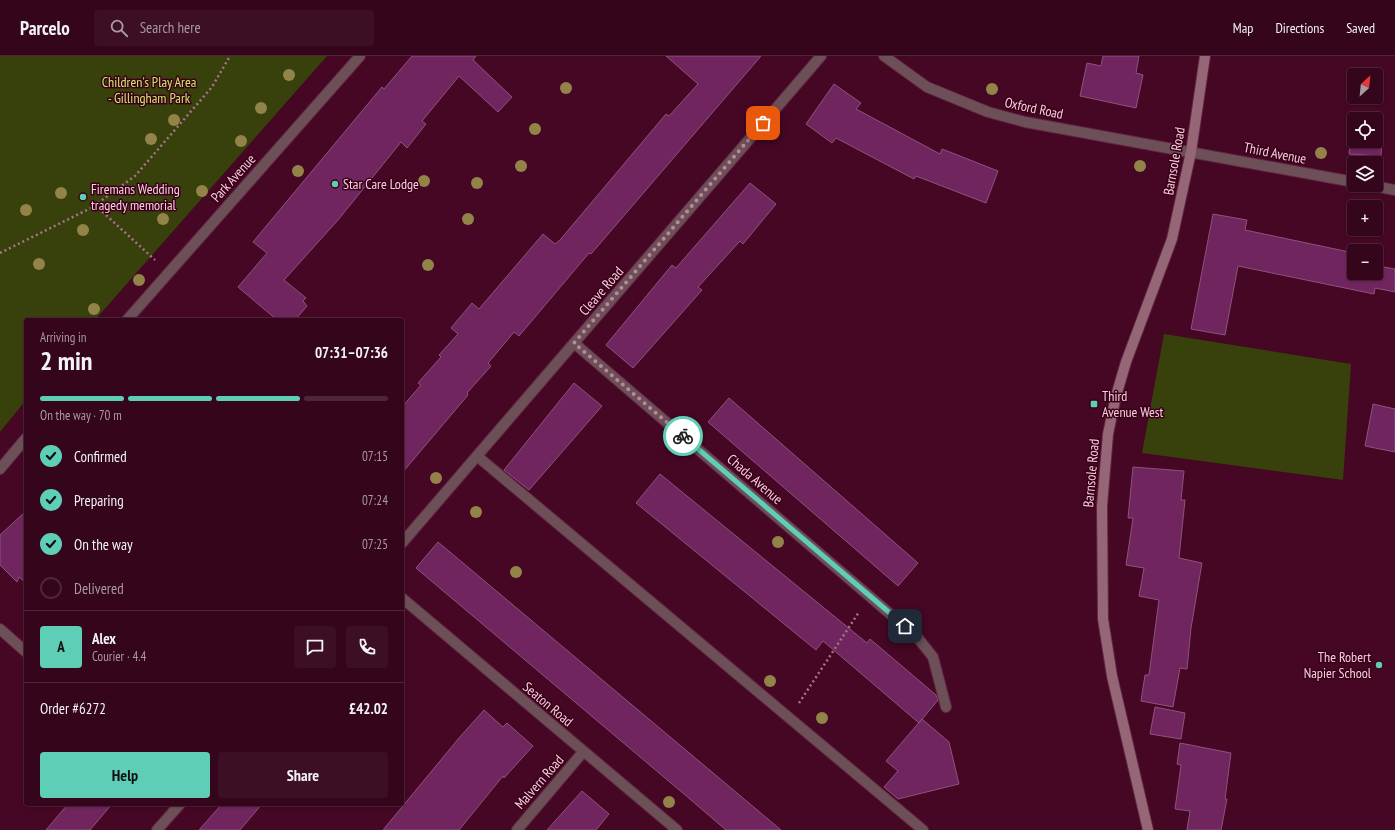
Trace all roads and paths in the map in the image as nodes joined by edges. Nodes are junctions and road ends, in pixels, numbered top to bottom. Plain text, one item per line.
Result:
1 (230, 56) edge
2 (360, 56) edge
3 (821, 56) edge
4 (884, 56) edge
5 (1205, 56) edge
6 (1191, 152) junction
7 (1347, 181) edge
8 (1383, 188) edge
9 (1395, 190) edge
10 (95, 205) junction
11 (0, 253) edge
12 (168, 273) junction
13 (129, 318) edge
14 (574, 343) junction
15 (24, 440) edge
16 (477, 456) junction
17 (0, 469) edge
18 (404, 541) edge
19 (870, 596) junction
20 (404, 600) edge
21 (0, 629) edge
22 (24, 650) edge
23 (946, 707) dead end
24 (789, 718) junction
25 (583, 752) junction
26 (178, 806) edge
27 (157, 830) edge
28 (517, 830) edge
29 (677, 830) edge
30 (923, 830) edge
31 (1148, 830) edge

1 - 10 path
2 - 12 street, Park Avenue
3 - 14 street, Cleave Road
4 - 6 street, Oxford Road
5 - 6 street, Barnsole Road
6 - 7 street, Third Avenue
6 - 31 street, Barnsole Road
8 - 9 street
10 - 11 path
10 - 12 path
12 - 13 street, Park Avenue
14 - 16 street, Cleave Road
14 - 19 street, Chada Avenue
15 - 17 street
16 - 18 street, Cleave Road
16 - 24 street
19 - 23 street, Chada Avenue
19 - 24 path
20 - 25 street, Seaton Road
21 - 22 street
24 - 30 street
25 - 28 street, Malvern Road
25 - 29 street, Seaton Road
26 - 27 street

